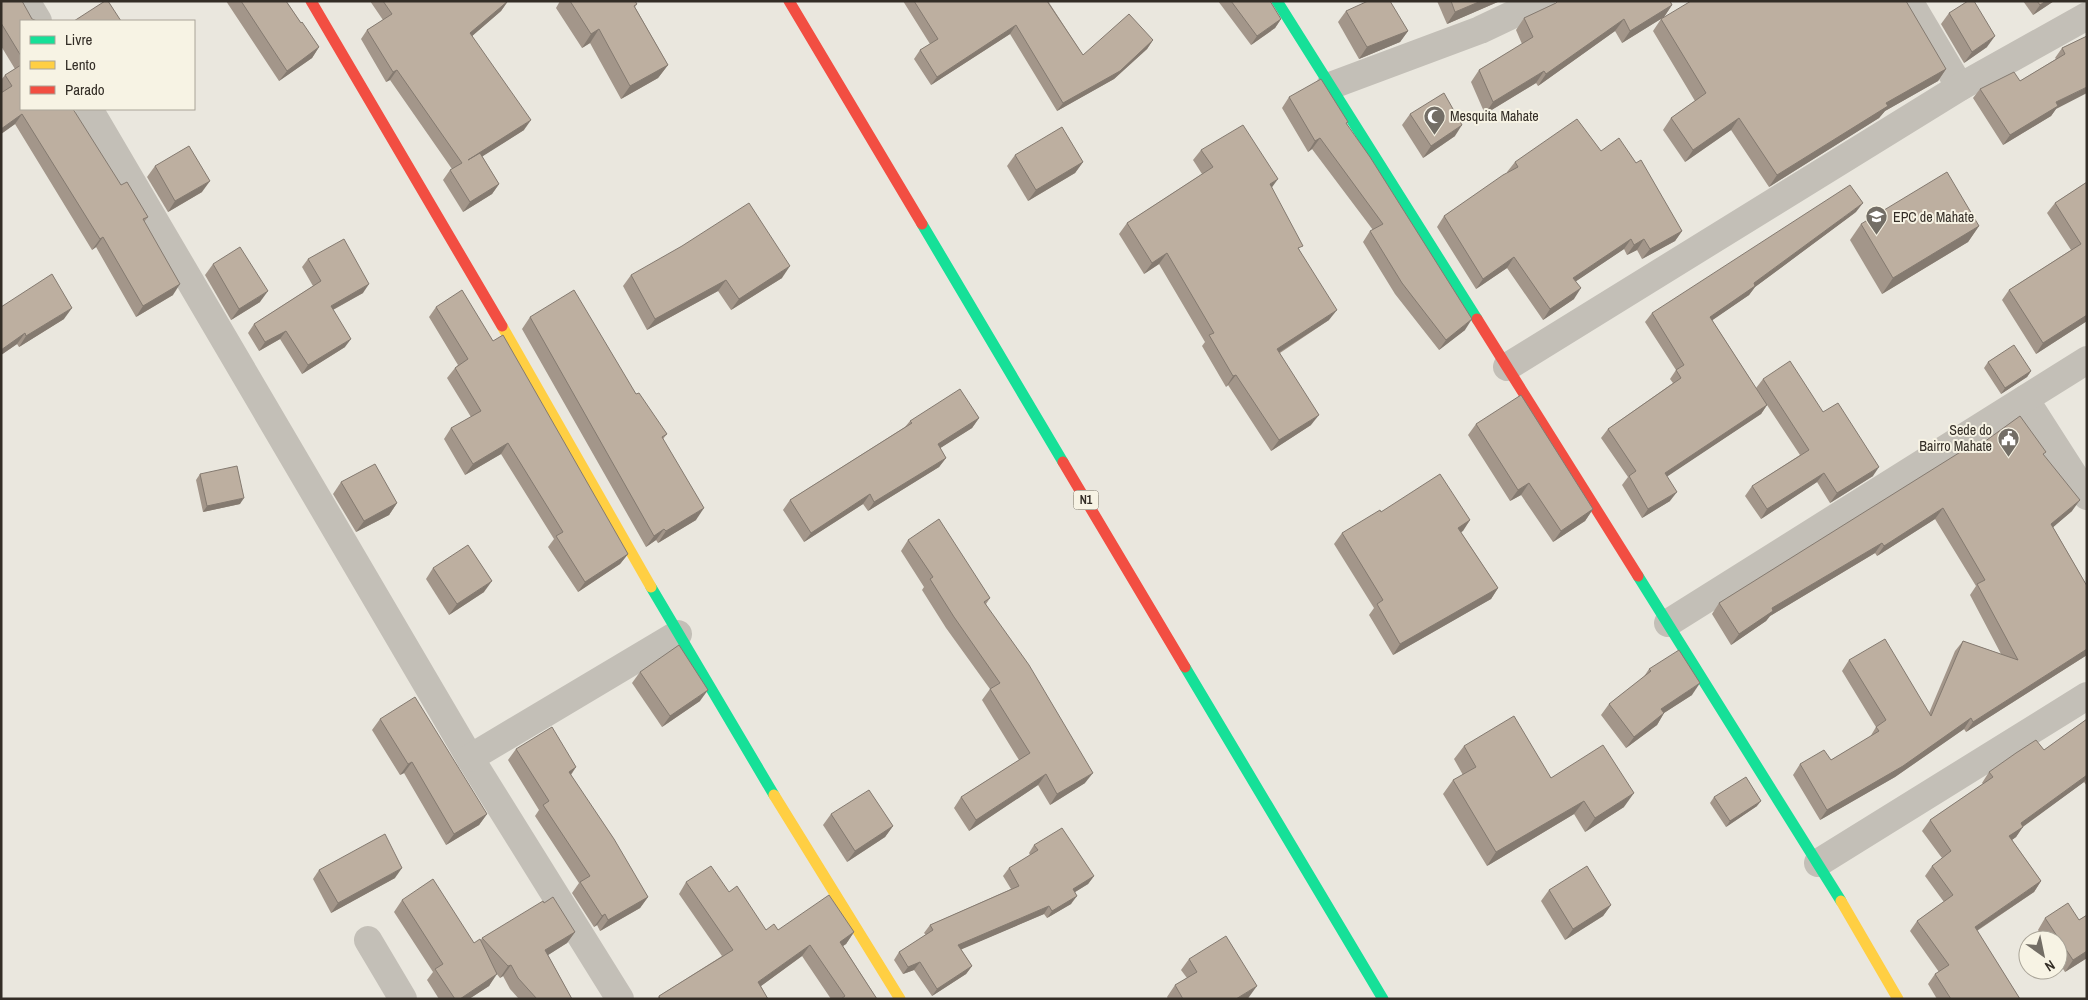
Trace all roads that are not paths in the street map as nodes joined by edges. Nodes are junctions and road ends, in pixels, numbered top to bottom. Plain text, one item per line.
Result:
1 (26, 1) edge
2 (311, 1) edge
3 (789, 1) edge
4 (1277, 1) edge
5 (1541, 1) edge
6 (1909, 1) edge
7 (2087, 16) edge
8 (37, 20) edge
9 (1330, 86) junction
10 (1960, 87) junction
11 (90, 110) edge
12 (2087, 360) edge
13 (1507, 367) junction
14 (2025, 398) junction
15 (2087, 496) edge
16 (1668, 623) junction
17 (678, 634) junction
18 (2087, 696) edge
19 (470, 758) junction
20 (1818, 864) junction
21 (368, 940) dead end
22 (403, 999) edge
23 (620, 999) edge
24 (900, 999) edge
25 (1383, 999) edge
26 (1898, 999) edge

1 - 8 street
2 - 17 main road
3 - 25 main road, N1
4 - 9 main road
5 - 9 street
6 - 10 street
7 - 10 street
9 - 13 main road
10 - 13 street
11 - 19 street
12 - 14 street
13 - 16 main road
14 - 15 street
14 - 16 street
16 - 20 main road
17 - 19 street
17 - 24 main road
18 - 20 street
19 - 23 street
20 - 26 main road
21 - 22 street

